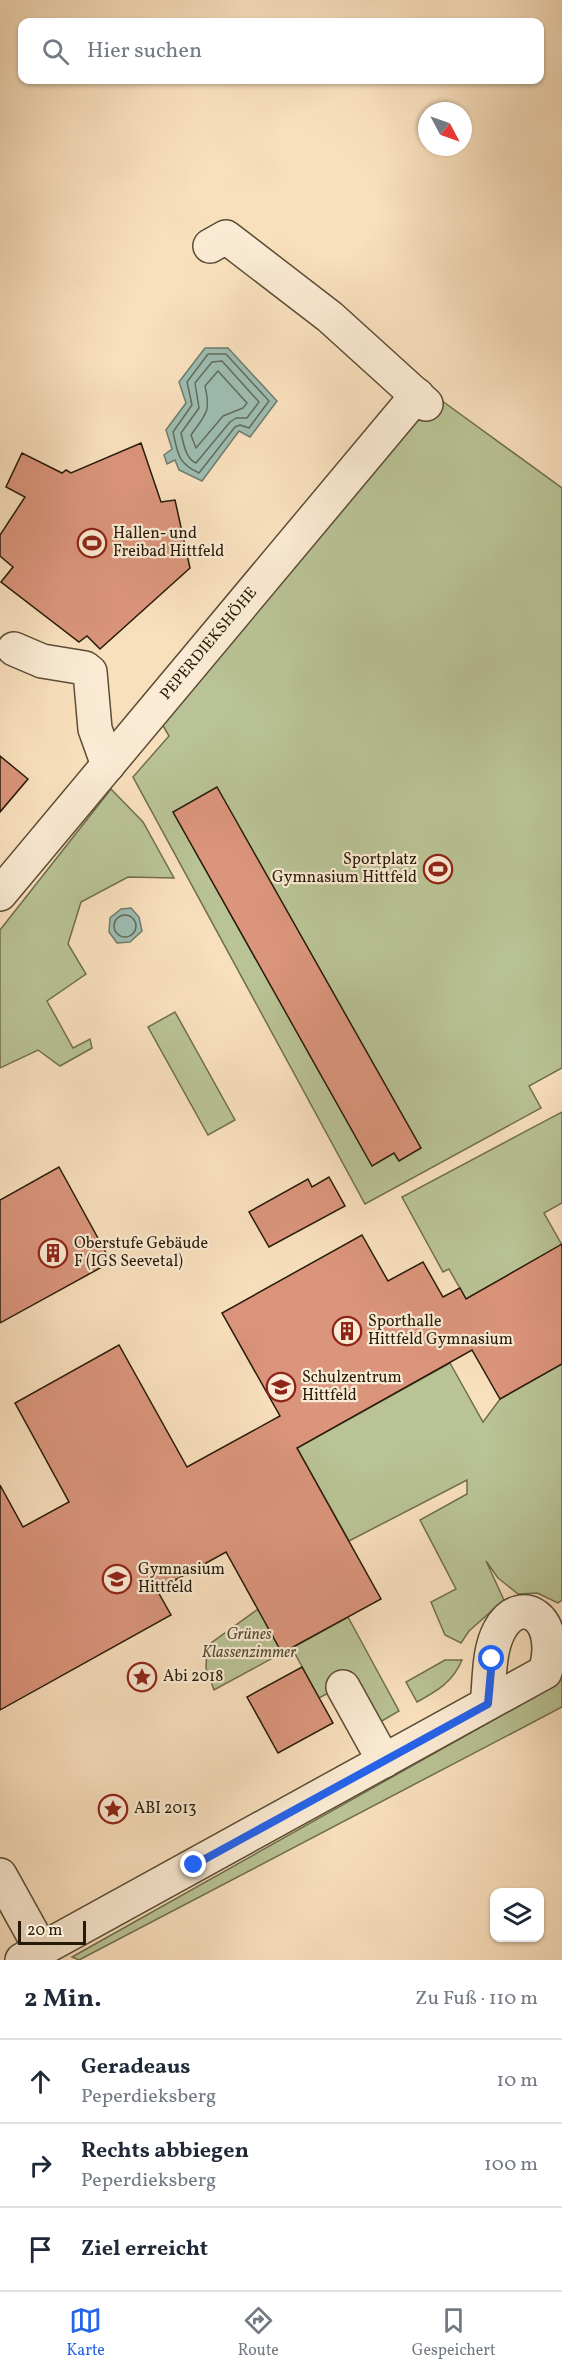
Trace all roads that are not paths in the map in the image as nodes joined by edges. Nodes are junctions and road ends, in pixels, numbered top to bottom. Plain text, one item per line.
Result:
1 (210, 246) dead end
2 (14, 649) dead end
3 (108, 765) junction
4 (0, 894) edge
5 (560, 1623) edge
6 (343, 1687) dead end
7 (488, 1704) junction
8 (384, 1761) junction
9 (0, 1875) edge
10 (32, 1955) edge

1 - 3 street, PEPERDIEKSHÖHE
2 - 3 street
3 - 4 street, PEPERDIEKSHÖHE
5 - 7 street
5 - 7 street
6 - 8 street
7 - 8 street
8 - 10 street
9 - 10 street

